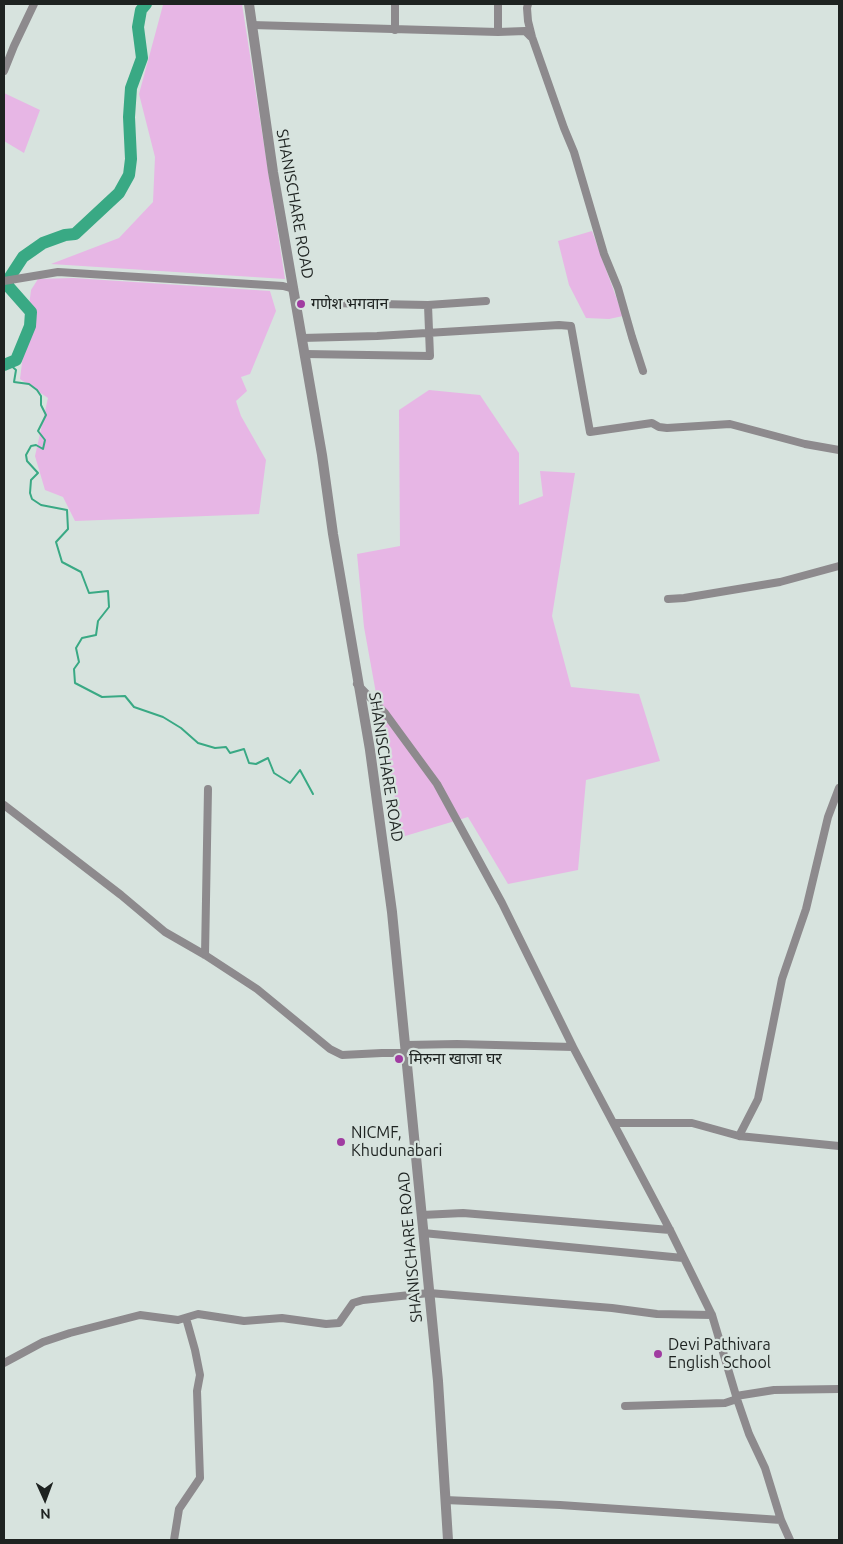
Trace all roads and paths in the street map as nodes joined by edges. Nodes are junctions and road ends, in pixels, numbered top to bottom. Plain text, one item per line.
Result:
1 (34, 4) edge
2 (249, 4) edge
3 (395, 4) edge
4 (498, 4) edge
5 (528, 4) edge
6 (252, 25) junction
7 (394, 30) junction
8 (498, 32) junction
9 (532, 37) junction
10 (4, 71) edge
11 (4, 281) edge
12 (294, 289) junction
13 (486, 301) dead end
14 (328, 303) dead end
15 (428, 305) junction
16 (429, 333) junction
17 (302, 338) junction
18 (305, 354) junction
19 (643, 371) dead end
20 (839, 450) edge
21 (839, 566) edge
22 (668, 599) dead end
23 (357, 684) junction
24 (839, 788) edge
25 (208, 789) dead end
26 (4, 805) edge
27 (205, 955) junction
28 (573, 1046) junction
29 (406, 1049) junction
30 (614, 1123) junction
31 (739, 1136) junction
32 (839, 1146) edge
33 (422, 1215) junction
34 (670, 1230) junction
35 (423, 1234) junction
36 (684, 1258) junction
37 (429, 1293) junction
38 (712, 1315) junction
39 (186, 1318) junction
40 (4, 1362) edge
41 (839, 1389) edge
42 (737, 1398) junction
43 (625, 1406) dead end
44 (445, 1500) junction
45 (781, 1520) junction
46 (174, 1540) edge
47 (448, 1540) edge
48 (790, 1540) edge

1 - 10 street
2 - 6 street, SHANISCHARE ROAD
3 - 7 street
4 - 8 street
5 - 9 street
6 - 7 street
6 - 12 street, SHANISCHARE ROAD
7 - 8 street
8 - 9 street
9 - 19 street
11 - 12 street
12 - 17 street, SHANISCHARE ROAD
13 - 15 street
14 - 15 street
15 - 16 street
16 - 17 street
16 - 18 street
16 - 20 street
17 - 18 street, SHANISCHARE ROAD
18 - 23 street, SHANISCHARE ROAD
21 - 22 street
23 - 28 street
23 - 29 street, SHANISCHARE ROAD
24 - 31 street
25 - 27 street
26 - 27 street
27 - 29 street
28 - 29 street
28 - 30 street
29 - 33 street, SHANISCHARE ROAD
30 - 31 street
30 - 34 street
31 - 32 street
33 - 34 street
33 - 35 street, SHANISCHARE ROAD
34 - 36 street
35 - 36 street
35 - 37 street, SHANISCHARE ROAD
36 - 38 street
37 - 38 street
37 - 39 street
37 - 44 street, SHANISCHARE ROAD
38 - 42 street
39 - 40 street
39 - 46 street
41 - 42 street
42 - 43 street
42 - 45 street
44 - 45 street
44 - 47 street, SHANISCHARE ROAD
45 - 48 street

